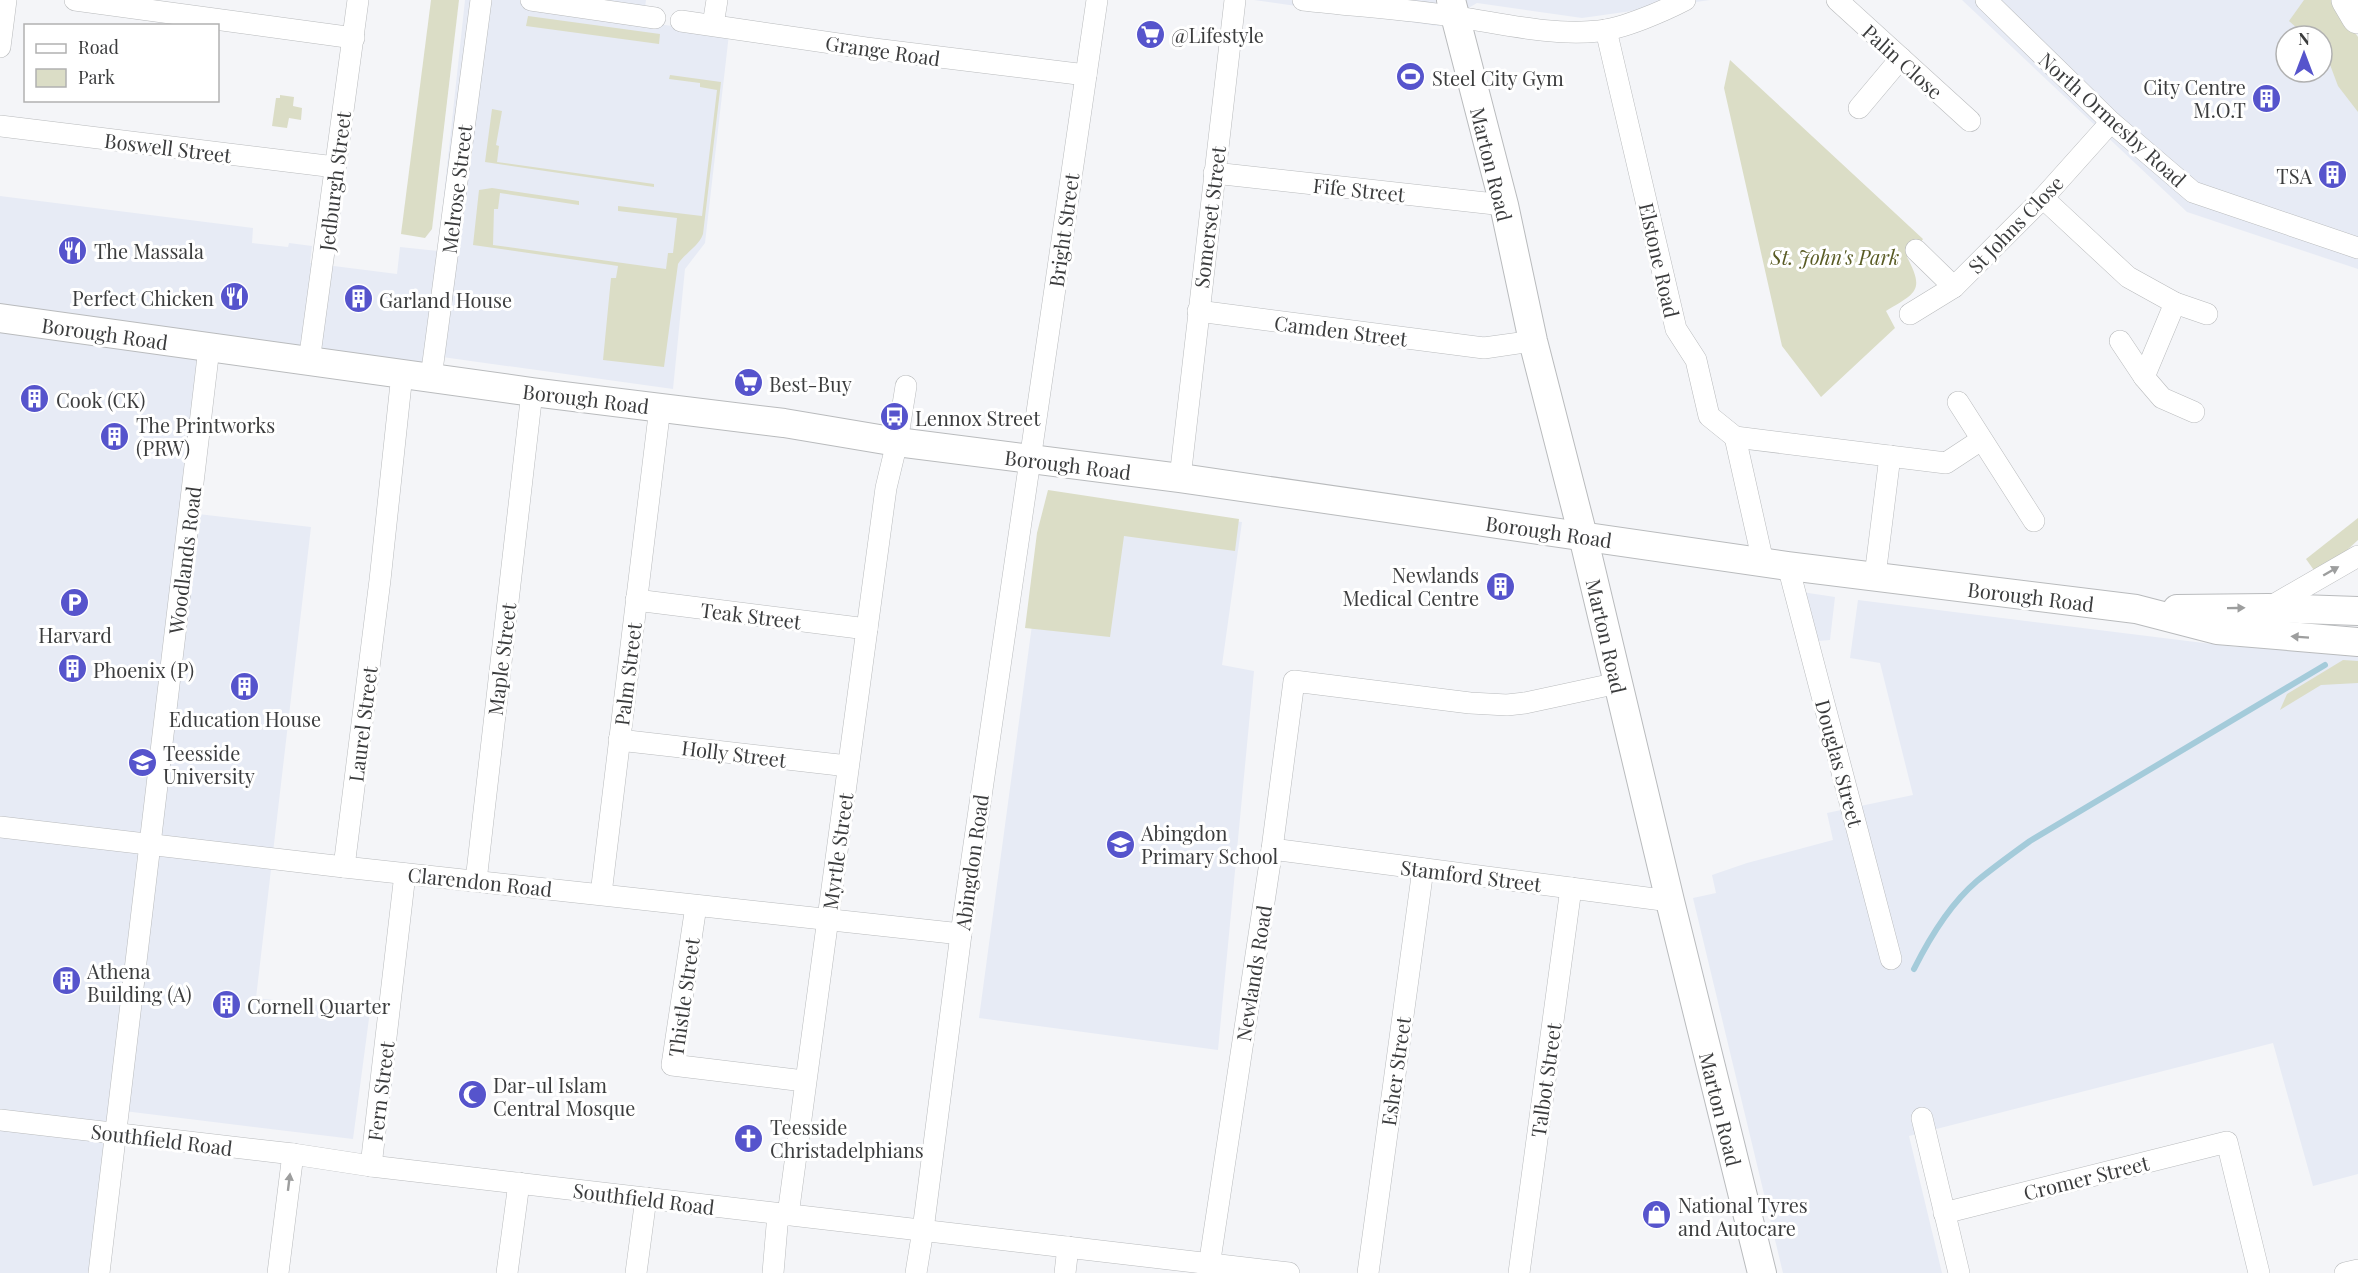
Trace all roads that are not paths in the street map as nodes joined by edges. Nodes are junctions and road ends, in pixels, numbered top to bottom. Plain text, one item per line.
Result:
1 (6, 0) edge
2 (358, 0) edge
3 (481, 0) edge
4 (531, 0) edge
5 (717, 0) edge
6 (1097, 0) edge
7 (1235, 0) edge
8 (1303, 0) edge
9 (1685, 0) edge
10 (1837, 0) edge
11 (1986, 0) edge
12 (2348, 0) edge
13 (81, 1) edge
14 (1453, 8) edge
15 (2358, 17) edge
16 (655, 18) dead end
17 (681, 21) dead end
18 (713, 25) junction
19 (1604, 31) junction
20 (354, 38) junction
21 (0, 47) edge
22 (1901, 58) junction
23 (1086, 75) junction
24 (1859, 108) dead end
25 (1970, 122) dead end
26 (2111, 122) junction
27 (7, 127) edge
28 (335, 167) junction
29 (1214, 173) junction
30 (2043, 198) junction
31 (1504, 205) junction
32 (2358, 248) edge
33 (1916, 250) dead end
34 (1954, 287) junction
35 (2175, 303) junction
36 (1198, 311) junction
37 (1910, 315) dead end
38 (2207, 315) dead end
39 (0, 318) edge
40 (1533, 341) junction
41 (2120, 341) dead end
42 (209, 348) junction
43 (309, 362) junction
44 (402, 374) junction
45 (2144, 377) junction
46 (431, 378) junction
47 (906, 386) dead end
48 (532, 392) junction
49 (1958, 402) dead end
50 (660, 407) junction
51 (2194, 412) dead end
52 (1735, 437) junction
53 (1981, 440) junction
54 (897, 442) junction
55 (1890, 456) junction
56 (1030, 459) junction
57 (1179, 478) junction
58 (1025, 494) joint
59 (2034, 521) dead end
60 (1583, 536) junction
61 (2358, 556) edge
62 (1776, 564) junction
63 (1875, 576) junction
64 (636, 600) junction
65 (2268, 608) junction
66 (2136, 609) junction
67 (2358, 611) edge
68 (867, 629) junction
69 (2358, 642) edge
70 (1618, 684) junction
71 (619, 740) junction
72 (848, 766) junction
73 (0, 827) edge
74 (150, 844) junction
75 (1272, 849) junction
76 (344, 867) junction
77 (1423, 869) junction
78 (405, 874) junction
79 (476, 881) junction
80 (1571, 888) junction
81 (601, 894) junction
82 (1670, 901) junction
83 (696, 906) junction
84 (828, 920) junction
85 (961, 934) junction
86 (1891, 959) dead end
87 (804, 1081) junction
88 (1922, 1118) dead end
89 (0, 1120) edge
90 (116, 1133) junction
91 (292, 1154) junction
92 (372, 1166) junction
93 (519, 1183) junction
94 (646, 1198) junction
95 (1944, 1213) junction
96 (783, 1214) junction
97 (923, 1230) junction
98 (1068, 1247) junction
99 (1209, 1268) edge
100 (773, 1270) edge
101 (2358, 1270) edge
102 (916, 1271) edge
103 (99, 1273) edge
104 (278, 1273) edge
105 (507, 1273) edge
106 (636, 1273) edge
107 (1065, 1273) edge
108 (1289, 1273) edge
109 (1368, 1273) edge
110 (1520, 1273) edge
111 (1762, 1273) edge
112 (1959, 1273) edge
113 (2259, 1273) edge
114 (2345, 1273) edge

1 - 21 street
2 - 20 street, Jedburgh Street
3 - 46 street, Melrose Street
4 - 16 street
5 - 18 street
6 - 23 street, Bright Street
7 - 29 street, Somerset Street
8 - 14 street
9 - 19 street
10 - 22 street, Palin Close
11 - 26 street, North Ormesby Road
12 - 15 highway
13 - 20 street
14 - 19 street
14 - 31 street, Marton Road
17 - 18 street, Grange Road
18 - 23 street, Grange Road
19 - 52 street, Elstone Road
20 - 28 street, Jedburgh Street
22 - 24 street
22 - 25 street, Palin Close
23 - 56 street, Bright Street
26 - 30 street, St Johns Close
26 - 32 street, North Ormesby Road
27 - 28 street, Boswell Street
28 - 43 street, Jedburgh Street
29 - 31 street, Fife Street
29 - 36 street, Somerset Street
30 - 34 street, St Johns Close
30 - 35 street
31 - 40 street, Marton Road
33 - 34 street
34 - 37 street, St Johns Close
35 - 38 street
35 - 45 street
36 - 40 street, Camden Street
36 - 57 street, Somerset Street
39 - 42 street, Borough Road
40 - 60 street, Marton Road
41 - 45 street
42 - 43 street, Borough Road
42 - 74 street, Woodlands Road
43 - 44 street, Borough Road
44 - 46 street, Borough Road
44 - 76 street, Laurel Street
45 - 51 street
46 - 48 street, Borough Road
47 - 54 street, Myrtle Street
48 - 50 street, Borough Road
48 - 79 street, Maple Street
49 - 53 street
50 - 54 street, Borough Road
50 - 64 street, Palm Street
52 - 55 street
52 - 62 street, Douglas Street
53 - 55 street
53 - 59 street
54 - 56 street, Borough Road
54 - 68 street, Myrtle Street
55 - 63 street
56 - 57 street, Borough Road
56 - 58 street, Bright Street
57 - 60 street, Borough Road
58 - 85 street, Abingdon Road
60 - 62 street, Borough Road
60 - 70 street, Marton Road
65 -> 61 street
62 - 63 street, Borough Road
62 - 86 street, Douglas Street
63 - 66 street, Borough Road
64 - 68 street, Teak Street
64 - 71 street, Palm Street
66 -> 65 street, Borough Road
65 - 67 street, Borough Road
69 -> 66 street, Borough Road
68 - 72 street, Myrtle Street
70 - 75 street, Newlands Road
70 - 82 street, Marton Road
71 - 72 street, Holly Street
71 - 81 street, Palm Street
72 - 84 street, Myrtle Street
73 - 74 street, Clarendon Road
74 - 76 street, Clarendon Road
74 - 90 street, Woodlands Road
75 - 77 street, Stamford Street
75 - 99 street, Newlands Road
76 - 78 street, Clarendon Road
77 - 80 street, Stamford Street
77 - 109 street, Esher Street
78 - 79 street, Clarendon Road
78 - 92 street, Fern Street
79 - 81 street, Clarendon Road
80 - 82 street, Stamford Street
80 - 110 street, Talbot Street
81 - 83 street, Clarendon Road
82 - 111 street, Marton Road
83 - 84 street, Clarendon Road
83 - 87 street, Thistle Street
84 - 85 street, Clarendon Road
84 - 87 street, Myrtle Street
85 - 97 street, Abingdon Road
87 - 96 street, Myrtle Street
88 - 95 street
89 - 90 street, Southfield Road
90 - 91 street, Southfield Road
90 - 103 street, Woodlands Road
91 - 92 street, Southfield Road
104 -> 91 street
92 - 93 street, Southfield Road
93 - 94 street, Southfield Road
93 - 105 street
94 - 96 street, Southfield Road
94 - 106 street
95 - 112 street
95 - 113 street, Cromer Street
96 - 97 street, Southfield Road
96 - 100 street, Myrtle Street
97 - 98 street, Southfield Road
97 - 102 street, Abingdon Road
98 - 99 street, Southfield Road
98 - 107 street
99 - 108 street, Southfield Road
101 - 114 street

